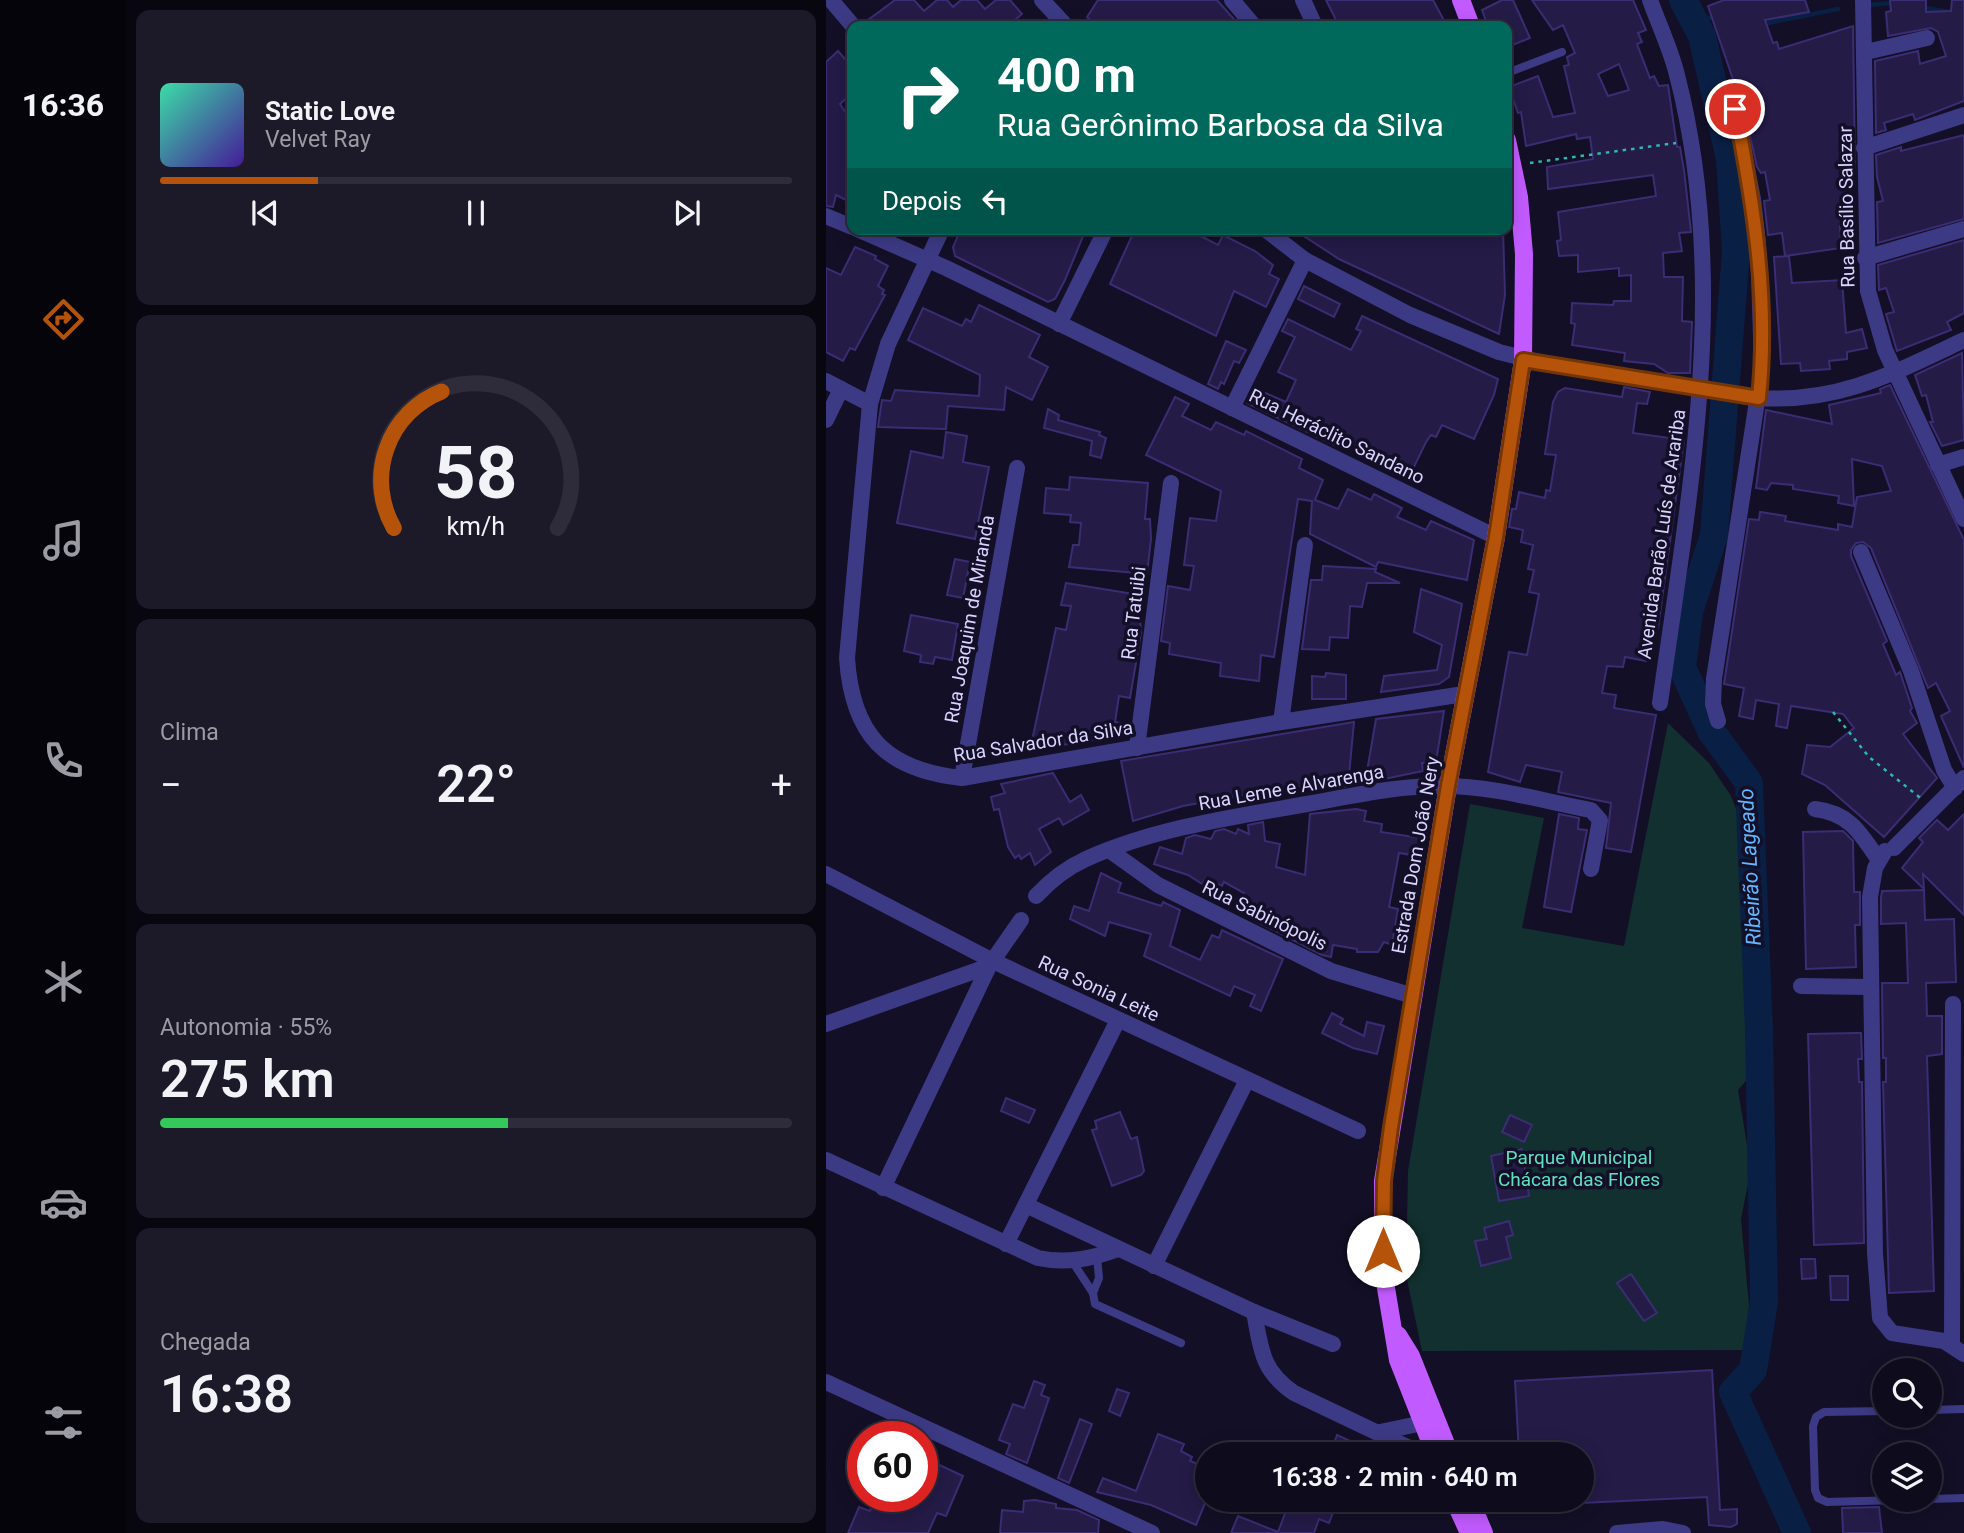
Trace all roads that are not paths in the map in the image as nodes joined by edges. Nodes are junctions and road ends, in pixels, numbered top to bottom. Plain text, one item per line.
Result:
1 (831, 0) edge
2 (1232, 0) edge
3 (1303, 0) edge
4 (1650, 0) edge
5 (1863, 0) edge
6 (1463, 1) edge
7 (1047, 5) edge
8 (849, 21) edge
9 (1061, 21) edge
10 (1250, 21) edge
11 (1313, 21) edge
12 (1469, 21) edge
13 (1927, 38) dead end
14 (1866, 45) junction
15 (1562, 52) dead end
16 (1512, 71) edge
17 (1735, 109) dead end
18 (1964, 115) edge
19 (1864, 148) junction
20 (1512, 161) edge
21 (1513, 195) edge
22 (826, 216) edge
23 (847, 225) edge
24 (1964, 229) edge
25 (871, 235) edge
26 (940, 235) edge
27 (1103, 235) edge
28 (1273, 235) edge
29 (1865, 258) junction
30 (927, 260) junction
31 (1305, 260) junction
32 (1059, 324) junction
33 (1964, 340) edge
34 (1523, 360) junction
35 (1896, 372) junction
36 (834, 385) edge
37 (1708, 388) junction
38 (1753, 397) junction
39 (870, 404) junction
40 (1232, 408) junction
41 (826, 421) edge
42 (1964, 457) edge
43 (1938, 466) junction
44 (1017, 468) dead end
45 (1171, 482) dead end
46 (1964, 519) edge
47 (1496, 537) junction
48 (1305, 545) dead end
49 (1861, 552) dead end
50 (1464, 694) junction
51 (1660, 703) dead end
52 (1718, 721) dead end
53 (1281, 722) junction
54 (1137, 748) junction
55 (962, 778) junction
56 (1960, 783) edge
57 (1448, 786) junction
58 (1815, 809) dead end
59 (1110, 850) junction
60 (1886, 853) junction
61 (1591, 869) dead end
62 (826, 874) edge
63 (1036, 897) dead end
64 (1021, 920) dead end
65 (991, 964) junction
66 (1801, 986) dead end
67 (1869, 987) junction
68 (1413, 996) junction
69 (1952, 1004) dead end
70 (1118, 1020) junction
71 (826, 1024) edge
72 (1247, 1080) junction
73 (1358, 1130) dead end
74 (826, 1160) edge
75 (883, 1188) junction
76 (1028, 1206) junction
77 (1006, 1244) junction
78 (1118, 1249) junction
79 (1097, 1257) junction
80 (1072, 1261) junction
81 (1154, 1266) junction
82 (1093, 1293) junction
83 (1254, 1312) junction
84 (1394, 1329) junction
85 (1181, 1343) dead end
86 (1333, 1344) dead end
87 (1958, 1349) edge
88 (826, 1382) edge
89 (1964, 1409) edge
90 (1942, 1410) edge
91 (1872, 1411) edge
92 (1423, 1423) junction
93 (1380, 1432) junction
94 (1399, 1442) edge
95 (1430, 1442) edge
96 (1445, 1442) edge
97 (1964, 1498) edge
98 (1942, 1499) edge
99 (1872, 1501) edge
100 (1459, 1512) edge
101 (1475, 1512) edge
102 (1146, 1532) edge
103 (1469, 1533) edge
104 (1485, 1533) edge
105 (1617, 1533) edge
106 (1683, 1533) edge

1 - 8 street
2 - 10 street
3 - 11 street
4 - 37 street, Avenida Barão Luís de Arariba
5 - 14 street, Rua Basílio Salazar
6 - 12 main road
7 - 9 street
13 - 14 street
14 - 19 street, Rua Basílio Salazar
15 - 16 lane
17 - 38 street
18 - 19 street
19 - 29 street, Rua Basílio Salazar
20 - 21 main road, Estrada Dom João Nery
21 - 34 main road, Estrada Dom João Nery
22 - 23 street
24 - 29 street
25 - 30 street
26 - 30 street, Rua Salvador da Silva
27 - 32 street
28 - 31 street
29 - 35 street, Rua Basílio Salazar
30 - 32 street
30 - 39 street, Rua Salvador da Silva
31 - 34 street
31 - 40 street, Rua Heráclito Sandano
32 - 40 street
33 - 35 street
34 - 37 street
34 - 47 main road, Estrada Dom João Nery
35 - 38 street
35 - 43 street, Rua Basílio Salazar
36 - 39 street
36 - 41 street
37 - 38 street
37 - 51 street, Avenida Barão Luís de Arariba
38 - 52 street
39 - 55 street, Rua Salvador da Silva
40 - 47 street, Rua Heráclito Sandano
42 - 43 street
43 - 46 street, Rua Basílio Salazar
44 - 55 street, Rua Joaquim de Miranda
45 - 54 street, Rua Tatuibi
47 - 50 main road, Estrada Dom João Nery
48 - 53 street
49 - 56 street
50 - 53 street, Rua Salvador da Silva
50 - 57 main road, Estrada Dom João Nery
53 - 54 street, Rua Salvador da Silva
54 - 55 street, Rua Salvador da Silva
56 - 60 street
57 - 59 street, Rua Leme e Alvarenga
57 - 61 street, Rua Leme e Alvarenga
57 - 68 main road, Estrada Dom João Nery
58 - 60 street
59 - 63 street, Rua Leme e Alvarenga
59 - 68 street, Rua Sabinópolis
60 - 67 street
62 - 65 street, Rua Sonia Leite
64 - 65 street
65 - 70 street, Rua Sonia Leite
65 - 71 street
65 - 75 street
66 - 67 street
67 - 87 street
68 - 84 main road, Estrada Dom João Nery
69 - 87 street
70 - 72 street, Rua Sonia Leite
70 - 76 street
72 - 73 street, Rua Sonia Leite
72 - 81 street
74 - 75 street
75 - 77 street
76 - 77 street
76 - 78 street
77 - 80 street
78 - 79 street
78 - 81 street
79 - 80 street
79 - 82 lane
80 - 82 lane
81 - 83 street
82 - 85 lane
83 - 86 street
83 - 93 street
84 - 92 main road, Estrada Dom João Nery
84 - 96 main road, Estrada Dom João Nery
88 - 102 street
89 - 90 lane
91 - 99 lane
92 - 93 street
92 - 95 main road, Estrada Dom João Nery
93 - 94 street
97 - 98 lane
100 - 103 main road
101 - 104 main road
105 - 106 street

